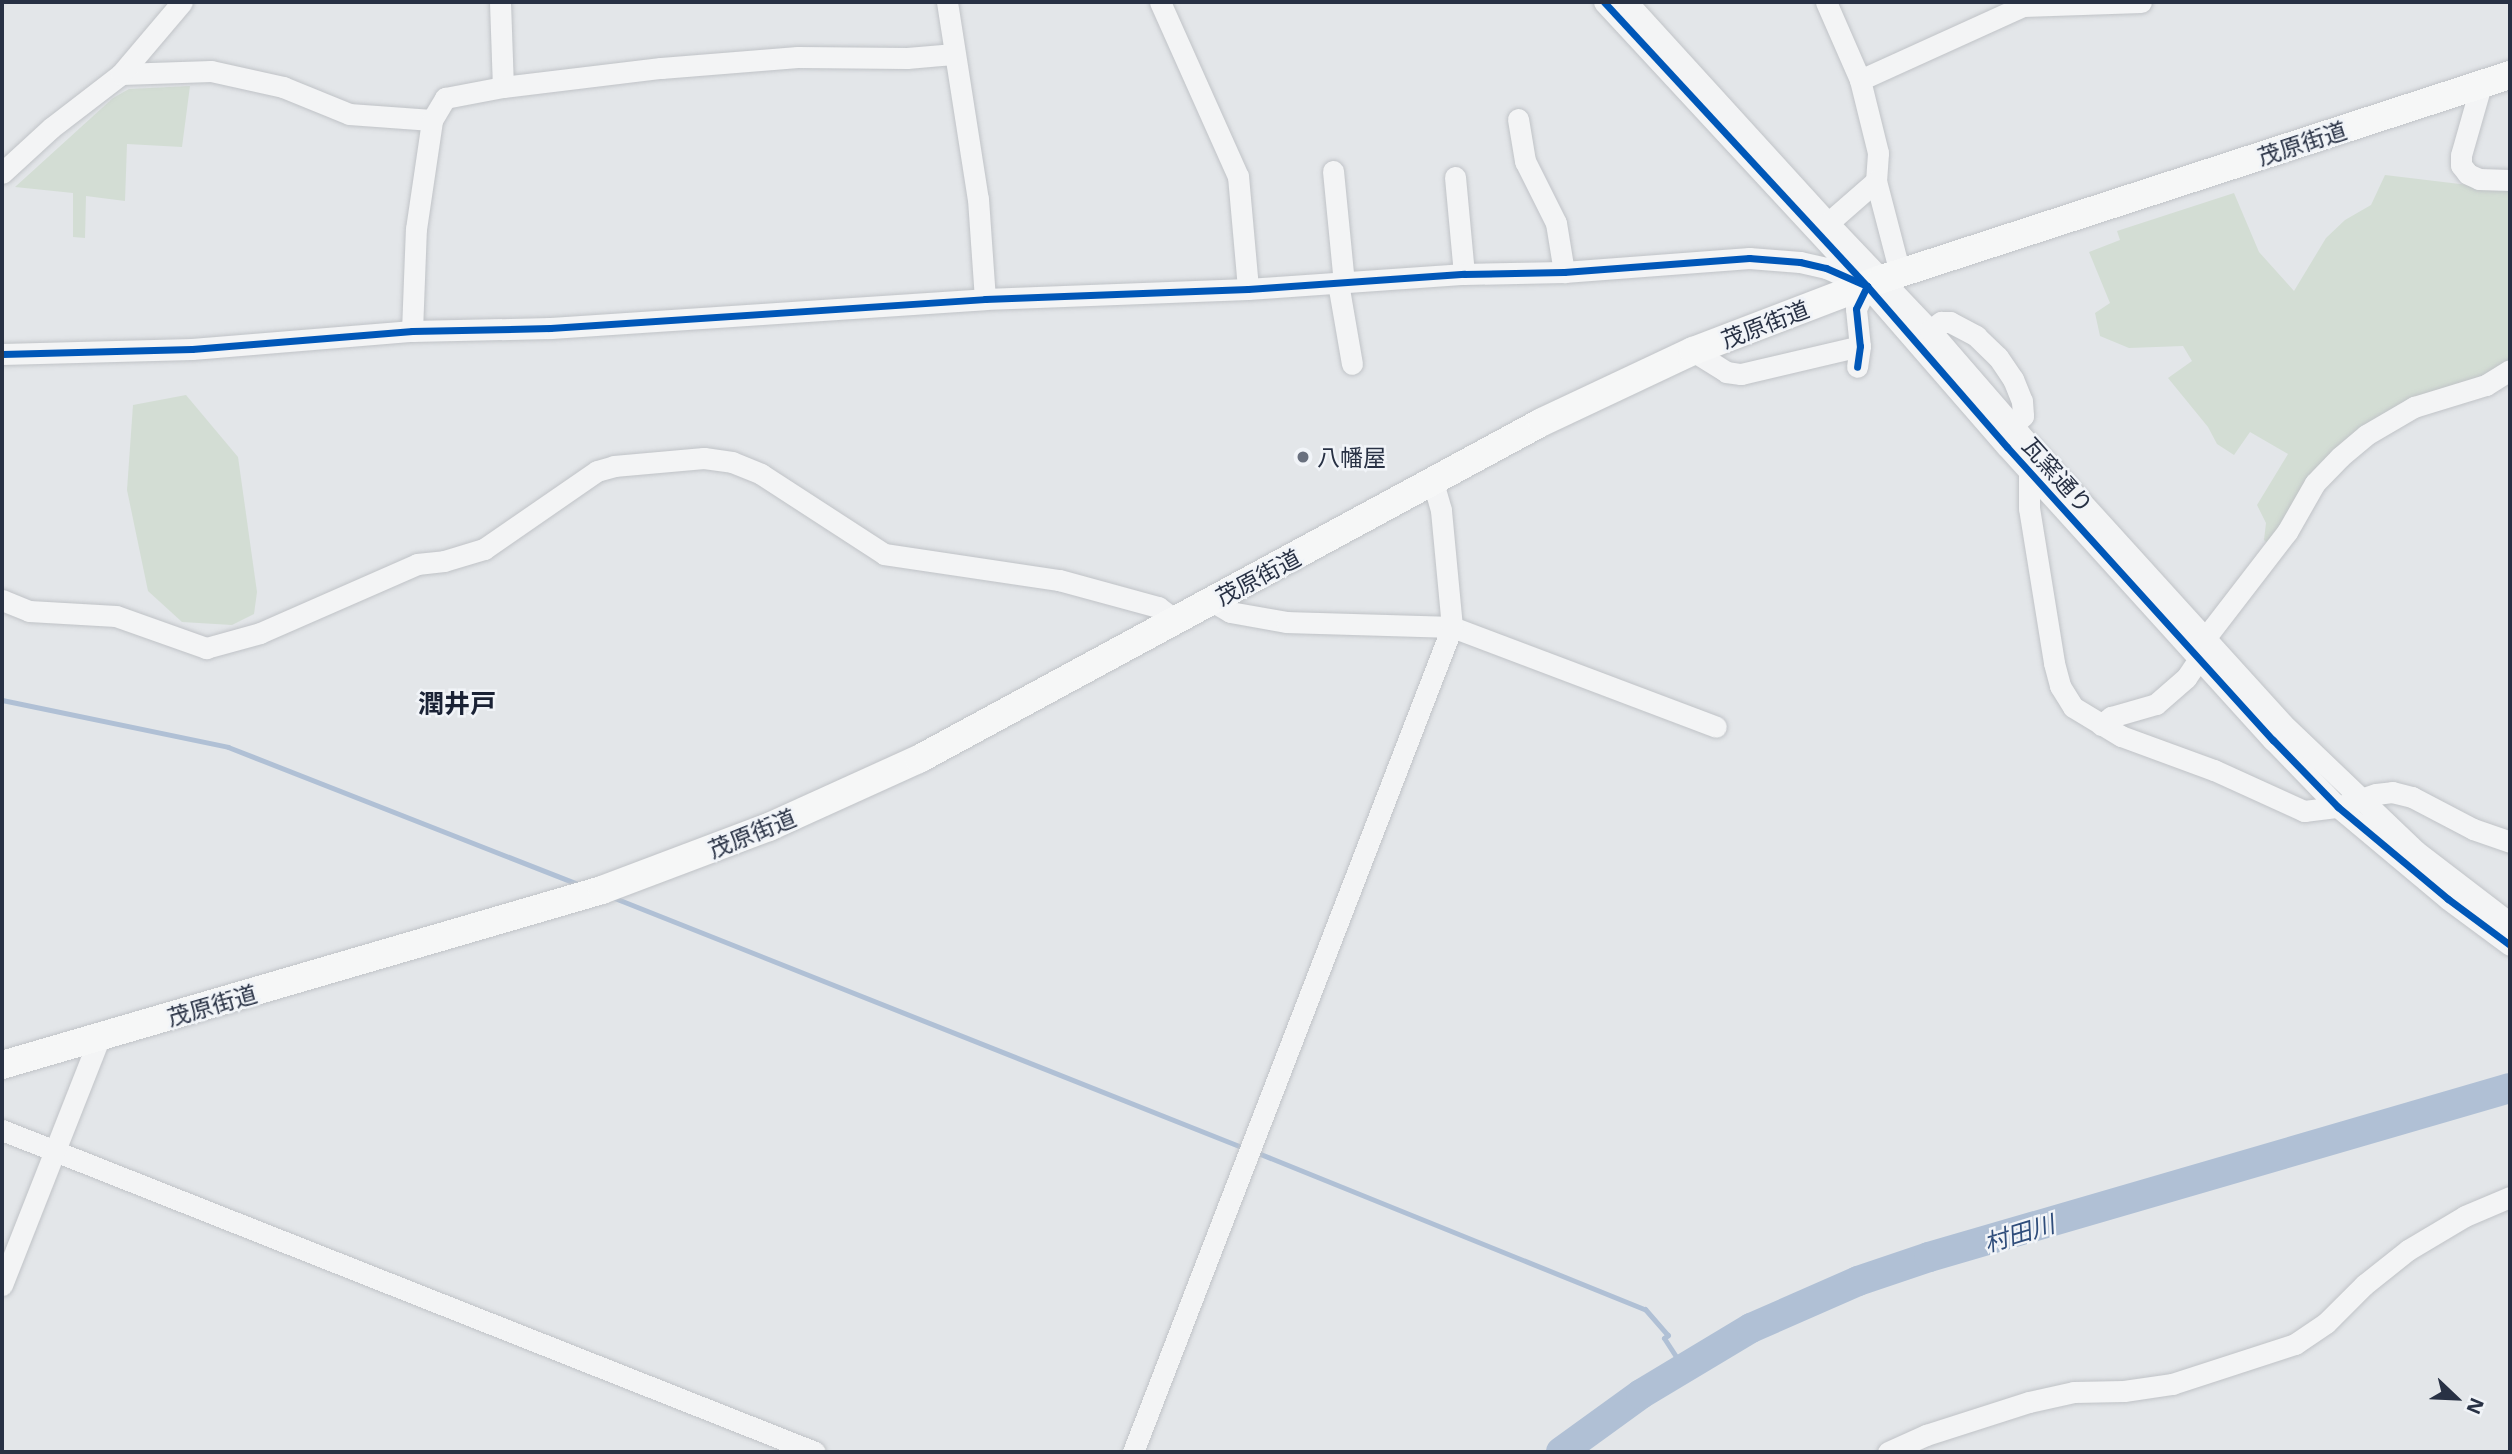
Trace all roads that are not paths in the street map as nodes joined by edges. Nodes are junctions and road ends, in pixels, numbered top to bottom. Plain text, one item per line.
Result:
1 (182, 2) edge
2 (500, 2) edge
3 (947, 2) edge
4 (1160, 2) edge
5 (1604, 2) edge
6 (1627, 2) edge
7 (1825, 2) edge
8 (2141, 2) edge
9 (953, 54) junction
10 (121, 74) junction
11 (2510, 75) edge
12 (1860, 80) junction
13 (2480, 85) junction
14 (503, 87) junction
15 (1518, 119) dead end
16 (432, 120) junction
17 (1333, 171) dead end
18 (2, 173) edge
19 (1455, 177) dead end
20 (2510, 180) edge
21 (1876, 181) junction
22 (1828, 223) junction
23 (1564, 272) junction
24 (1464, 274) junction
25 (1883, 279) junction
26 (1341, 283) junction
27 (1248, 289) junction
28 (985, 299) junction
29 (1930, 330) junction
30 (412, 331) junction
31 (1693, 351) junction
32 (2, 354) edge
33 (1352, 364) dead end
34 (2510, 370) edge
35 (2012, 426) junction
36 (2029, 472) junction
37 (1433, 482) junction
38 (2, 600) edge
39 (1213, 602) junction
40 (1175, 620) junction
41 (1452, 627) junction
42 (2206, 637) junction
43 (2198, 660) junction
44 (2101, 725) junction
45 (1716, 727) dead end
46 (2359, 799) junction
47 (2338, 807) junction
48 (2510, 842) edge
49 (2510, 923) edge
50 (2510, 945) edge
51 (100, 1036) junction
52 (2, 1065) edge
53 (2, 1130) edge
54 (54, 1152) junction
55 (2510, 1197) edge
56 (2, 1285) edge
57 (815, 1452) edge
58 (1133, 1452) edge
59 (1888, 1452) edge

1 - 10 street
2 - 14 street
3 - 9 street
4 - 27 street
5 - 25 street, 瓦窯通り
6 - 22 street, 瓦窯通り
7 - 12 street
8 - 12 street
9 - 14 street
9 - 28 street
10 - 16 street
10 - 18 street
11 - 13 main road, 茂原街道
12 - 21 street
13 - 20 street
13 - 25 main road, 茂原街道
14 - 16 street
15 - 23 street
16 - 30 street
17 - 26 street
19 - 24 street
21 - 22 street
21 - 25 street
22 - 25 street, 瓦窯通り
23 - 24 street
23 - 25 street
24 - 26 street
25 - 29 street, 瓦窯通り
25 - 31 main road, 茂原街道
25 - 31 street
25 - 36 street, 瓦窯通り
26 - 27 street
26 - 33 street
27 - 28 street
28 - 30 street
29 - 35 street, 瓦窯通り
29 - 35 street
30 - 32 street
31 - 37 main road, 茂原街道
34 - 42 street
35 - 42 street, 瓦窯通り
36 - 43 street, 瓦窯通り
36 - 44 street
37 - 39 main road, 茂原街道
37 - 41 street
38 - 40 street
39 - 40 main road, 茂原街道
39 - 41 street
40 - 51 main road, 茂原街道
41 - 45 street
41 - 58 street
42 - 46 street, 瓦窯通り
43 - 44 street
43 - 47 street, 瓦窯通り
44 - 47 street
46 - 47 street
46 - 48 street
46 - 49 street, 瓦窯通り
47 - 50 street, 瓦窯通り
51 - 52 main road, 茂原街道
51 - 54 street
53 - 54 street
54 - 56 street
54 - 57 street
55 - 59 street

